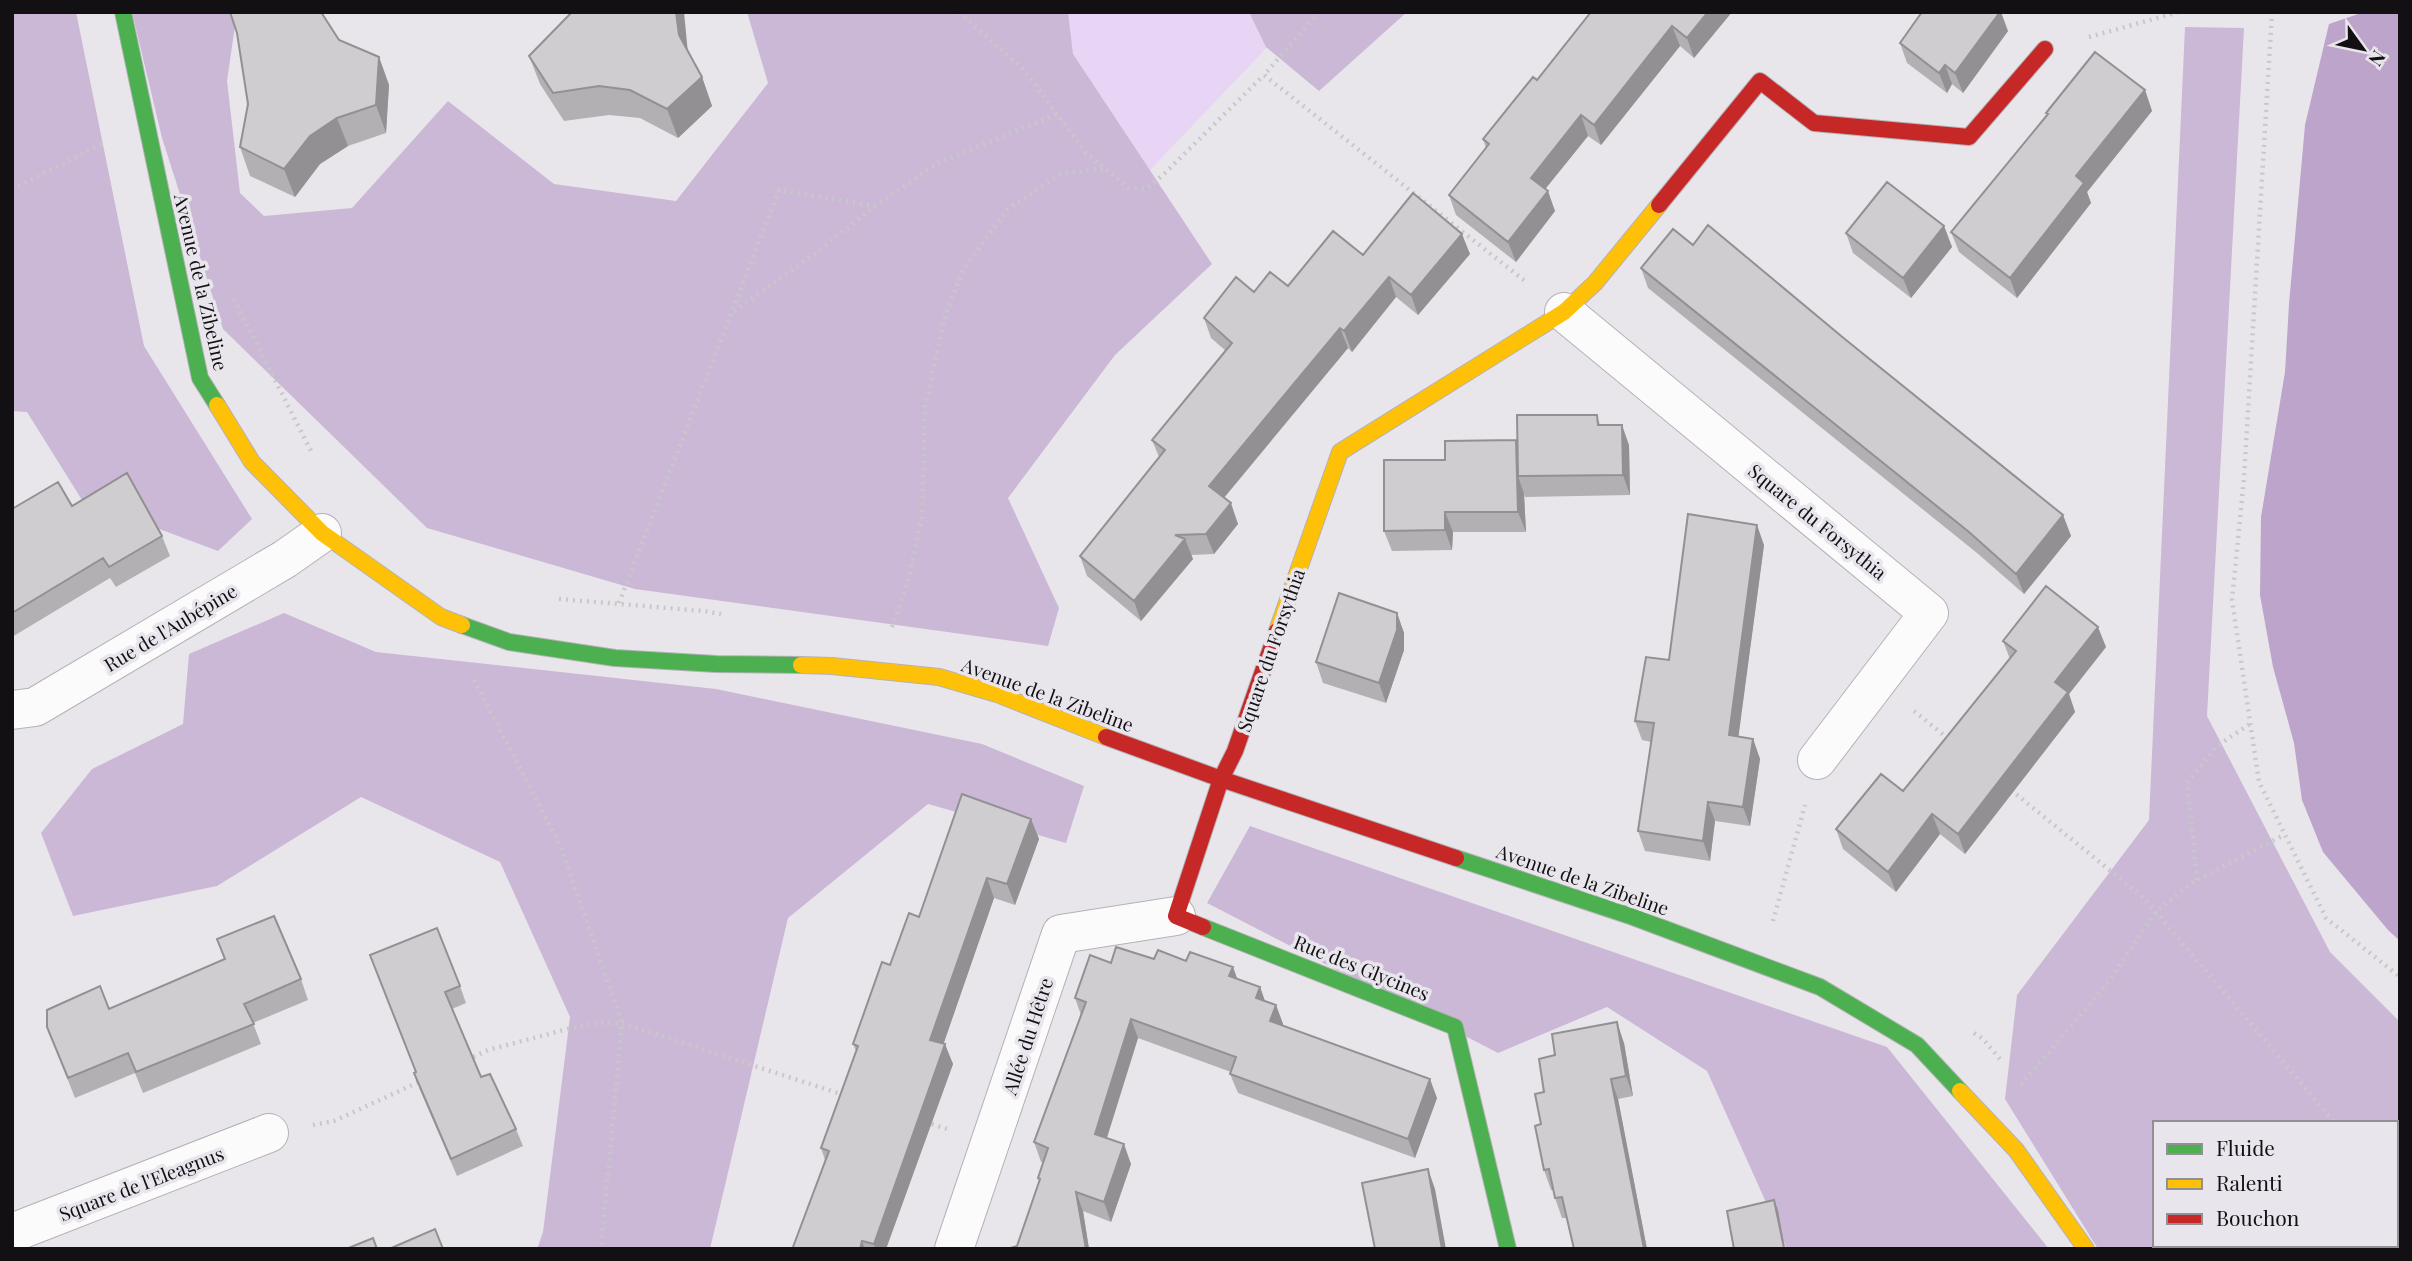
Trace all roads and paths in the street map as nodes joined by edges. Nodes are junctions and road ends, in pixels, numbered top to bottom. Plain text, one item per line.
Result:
1 (123, 12) edge
2 (960, 12) edge
3 (1319, 12) edge
4 (2179, 12) edge
5 (2272, 12) edge
6 (2045, 50) joint
7 (1264, 75) junction
8 (1057, 114) junction
9 (146, 122) junction
10 (1104, 168) junction
11 (12, 189) edge
12 (875, 205) junction
13 (732, 312) junction
14 (1564, 312) junction
15 (322, 533) junction
16 (619, 603) dead end
17 (441, 617) junction
18 (889, 635) dead end
19 (1878, 681) junction
20 (12, 710) edge
21 (2250, 723) junction
22 (1952, 742) edge
23 (1817, 760) joint
24 (1221, 779) junction
25 (2006, 786) edge
26 (2285, 834) junction
27 (2197, 880) junction
28 (2156, 912) junction
29 (1176, 916) junction
30 (1771, 929) dead end
31 (2400, 977) edge
32 (622, 1023) junction
33 (464, 1061) edge
34 (429, 1077) edge
35 (2021, 1085) dead end
36 (845, 1096) edge
37 (2333, 1121) edge
38 (925, 1122) edge
39 (269, 1133) joint
40 (991, 1144) junction
41 (12, 1233) edge
42 (601, 1249) edge
43 (954, 1249) edge
44 (1508, 1249) edge
45 (2086, 1249) edge

1 - 9 street, Avenue de la Zibeline
2 - 8 path
3 - 7 path
4 - 6 path
5 - 21 path
6 - 14 street, Square du Forsythia
7 - 10 path
7 - 14 path
8 - 10 path
8 - 12 path
9 - 11 path
9 - 15 street, Avenue de la Zibeline
10 - 18 path
12 - 13 path
12 - 13 path
13 - 16 path
14 - 19 street, Square du Forsythia
14 - 24 street, Square du Forsythia
15 - 17 street, Avenue de la Zibeline
15 - 20 street, Rue de l'Aubépine
17 - 24 street, Avenue de la Zibeline
17 - 32 path
19 - 22 path
19 - 23 street, Square du Forsythia
21 - 26 path
21 - 27 path
23 - 30 path
24 - 29 street
24 - 45 street, Avenue de la Zibeline
25 - 28 path
26 - 27 path
26 - 31 path
27 - 28 path
28 - 35 path
28 - 37 path
29 - 40 street, Allée du Hêtre
29 - 44 street, Rue des Glycines
32 - 33 path
32 - 36 path
32 - 42 path
34 - 39 path
38 - 40 path
39 - 41 street, Square de l'Eleagnus
40 - 43 street, Allée du Hêtre

